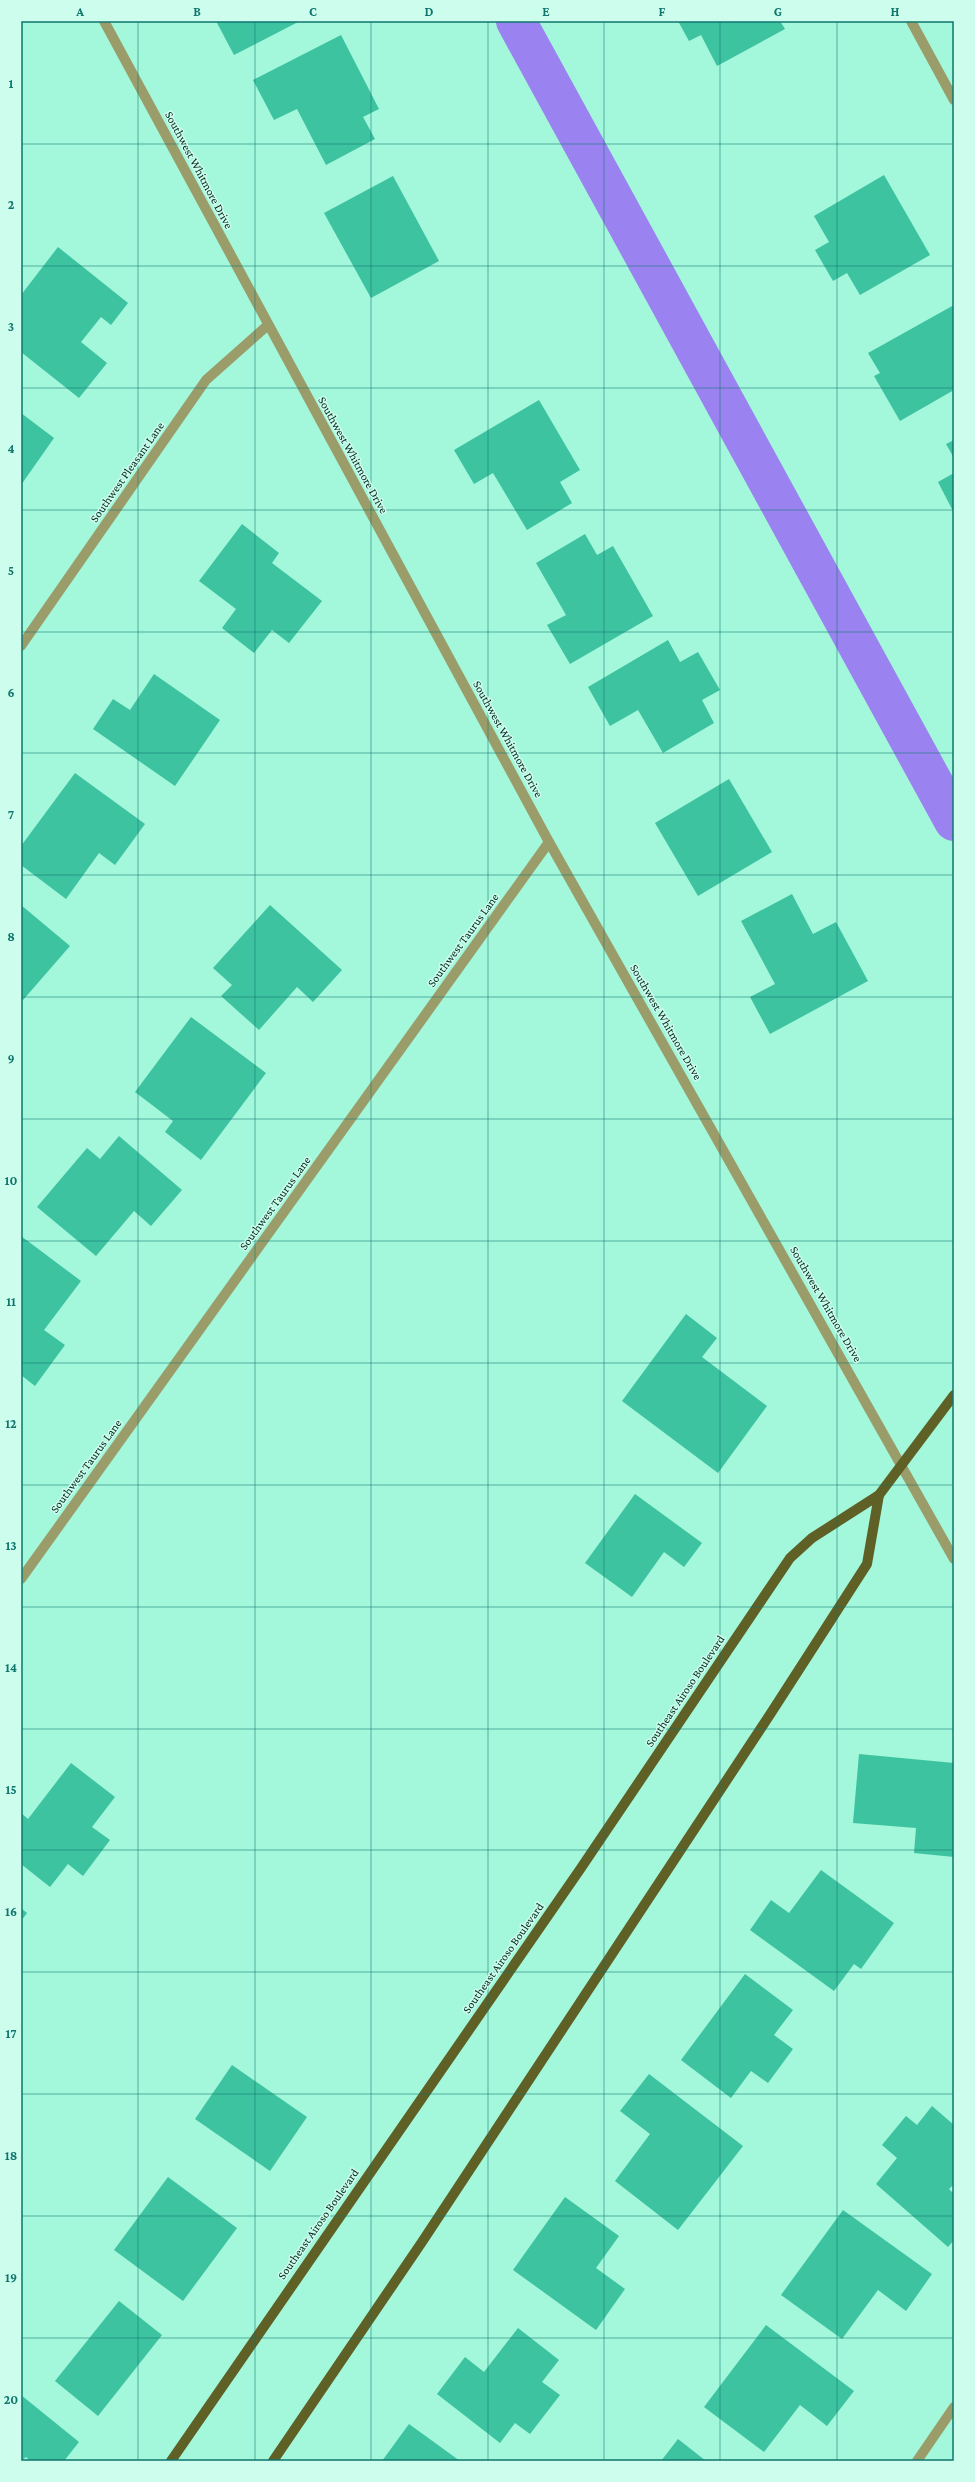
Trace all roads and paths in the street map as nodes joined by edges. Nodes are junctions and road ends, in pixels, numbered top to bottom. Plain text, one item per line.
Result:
1 (104, 21) edge
2 (911, 21) edge
3 (954, 100) edge
4 (268, 325) junction
5 (21, 646) edge
6 (549, 842) junction
7 (954, 1395) edge
8 (902, 1464) junction
9 (879, 1495) junction
10 (954, 1559) edge
11 (21, 1579) edge
12 (954, 2407) edge
13 (171, 2461) edge
14 (272, 2461) edge
15 (917, 2461) edge

1 - 4 street, Southwest Whitmore Drive
2 - 3 street
4 - 5 street, Southwest Pleasant Lane
4 - 6 street, Southwest Whitmore Drive
6 - 8 street, Southwest Whitmore Drive
6 - 11 street, Southwest Taurus Lane
7 - 8 main road, Southeast Airoso Boulevard
8 - 9 main road, Southeast Airoso Boulevard
8 - 10 street, Southwest Whitmore Drive
9 - 13 main road, Southeast Airoso Boulevard
9 - 14 main road, Southeast Airoso Boulevard
12 - 15 street

